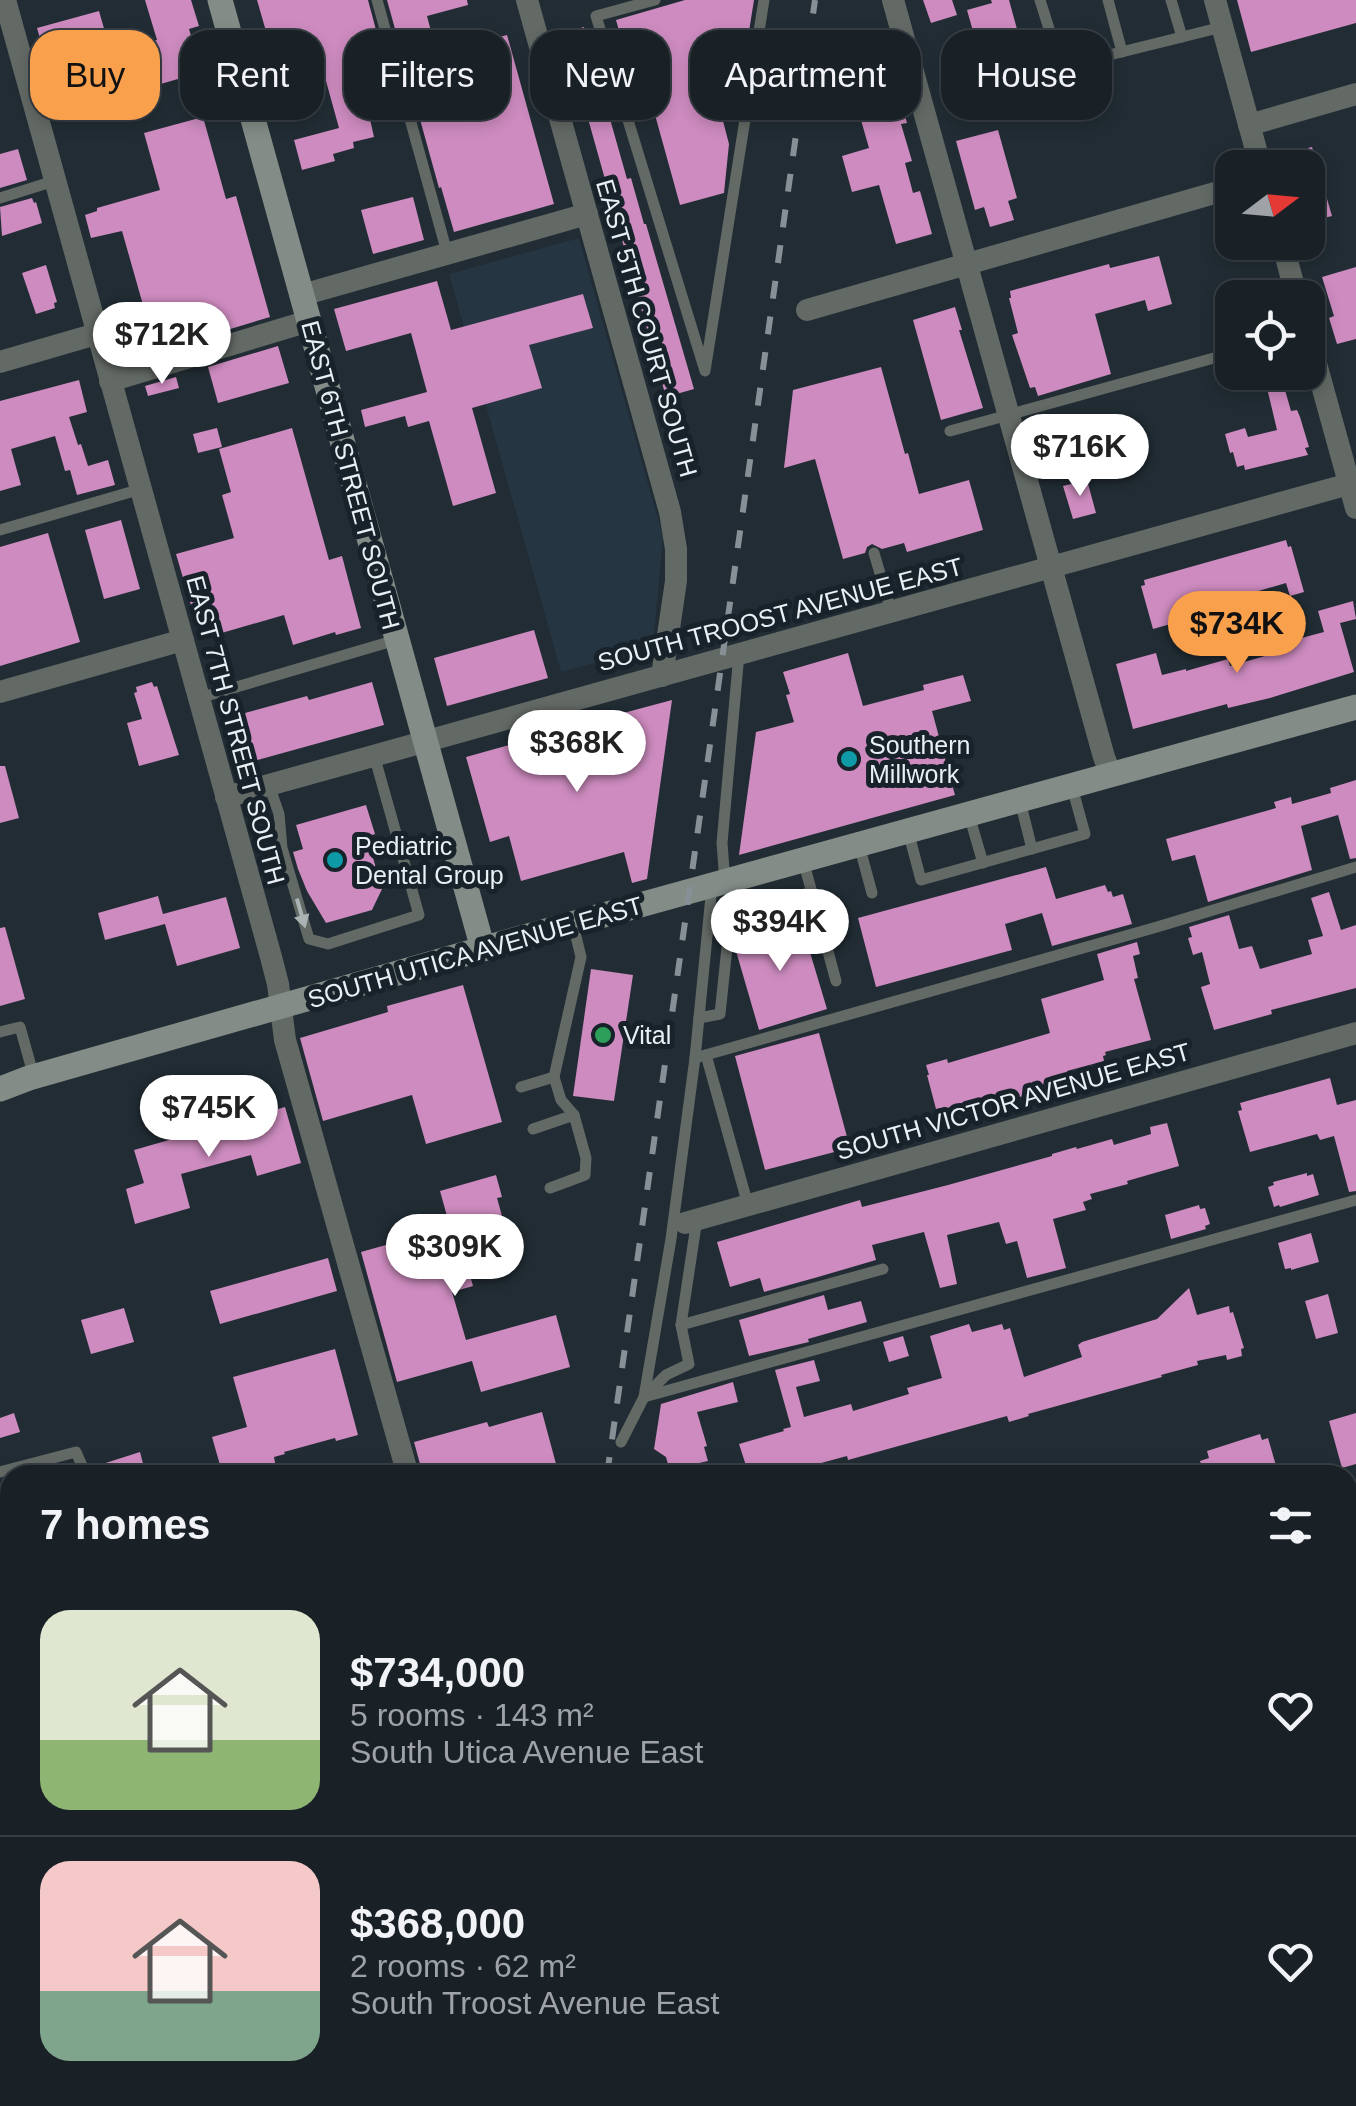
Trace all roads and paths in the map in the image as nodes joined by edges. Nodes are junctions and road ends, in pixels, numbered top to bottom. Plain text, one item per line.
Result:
1 (4, 0) edge
2 (220, 0) edge
3 (377, 0) edge
4 (527, 0) edge
5 (655, 0) edge
6 (764, 0) edge
7 (893, 0) edge
8 (1040, 0) edge
9 (1108, 0) edge
10 (1171, 0) edge
11 (1215, 0) edge
12 (1222, 27) junction
13 (6, 30) edge
14 (1182, 36) junction
15 (1122, 52) junction
16 (1356, 94) edge
17 (1249, 125) junction
18 (1256, 150) edge
19 (54, 182) junction
20 (1215, 193) edge
21 (0, 198) edge
22 (587, 214) junction
23 (448, 256) junction
24 (967, 262) junction
25 (302, 295) junction
26 (807, 310) dead end
27 (309, 321) junction
28 (96, 334) junction
29 (1215, 358) edge
30 (0, 362) edge
31 (110, 381) junction
32 (1323, 390) edge
33 (1008, 415) junction
34 (950, 431) dead end
35 (1349, 484) junction
36 (141, 488) junction
37 (1356, 508) edge
38 (0, 530) edge
39 (874, 553) dead end
40 (1050, 568) junction
41 (891, 612) junction
42 (183, 640) junction
43 (396, 640) junction
44 (740, 654) junction
45 (662, 676) junction
46 (0, 692) edge
47 (198, 698) junction
48 (1356, 707) edge
49 (424, 741) junction
50 (374, 755) junction
51 (1112, 775) junction
52 (269, 785) junction
53 (1072, 786) junction
54 (226, 798) junction
55 (1020, 801) junction
56 (970, 815) junction
57 (908, 832) junction
58 (859, 845) junction
59 (1032, 849) junction
60 (804, 860) junction
61 (984, 862) junction
62 (1356, 867) edge
63 (724, 883) junction
64 (812, 892) junction
65 (872, 893) dead end
66 (730, 916) junction
67 (572, 924) junction
68 (483, 949) junction
69 (836, 981) dead end
70 (280, 1008) junction
71 (699, 1018) junction
72 (0, 1032) edge
73 (1356, 1033) edge
74 (700, 1057) junction
75 (34, 1077) junction
76 (554, 1077) junction
77 (522, 1087) dead end
78 (0, 1089) edge
79 (574, 1115) junction
80 (533, 1129) dead end
81 (550, 1188) dead end
82 (1356, 1200) edge
83 (748, 1205) junction
84 (691, 1221) joint
85 (882, 1269) dead end
86 (681, 1325) junction
87 (644, 1396) junction
88 (620, 1442) dead end
89 (27, 1465) edge
90 (82, 1465) edge
91 (405, 1465) edge

1 - 13 street, EAST 7TH STREET SOUTH
2 - 25 main road, EAST 6TH STREET SOUTH
3 - 23 lane
4 - 22 street, EAST 5TH COURT SOUTH
5 - 6 lane
7 - 24 street
8 - 15 lane
9 - 15 lane
10 - 14 lane
11 - 12 street
12 - 14 lane
12 - 17 street
13 - 19 street, EAST 7TH STREET SOUTH
14 - 15 lane
16 - 17 street
17 - 18 street
19 - 21 lane
19 - 28 street, EAST 7TH STREET SOUTH
20 - 24 street
22 - 23 street
22 - 45 street, EAST 5TH COURT SOUTH
23 - 25 street
24 - 26 street
24 - 33 street
25 - 27 main road, EAST 6TH STREET SOUTH
27 - 31 street
27 - 43 main road, EAST 6TH STREET SOUTH
28 - 30 street
28 - 31 street, EAST 7TH STREET SOUTH
29 - 33 lane
31 - 36 street, EAST 7TH STREET SOUTH
32 - 35 street
33 - 34 lane
33 - 40 street
35 - 37 street
35 - 40 street, SOUTH TROOST AVENUE EAST
36 - 38 lane
36 - 42 street, EAST 7TH STREET SOUTH
39 - 41 lane
40 - 41 street, SOUTH TROOST AVENUE EAST
40 - 51 street
41 - 44 street, SOUTH TROOST AVENUE EAST
42 - 46 street
42 - 47 street, EAST 7TH STREET SOUTH
43 - 47 lane
43 - 49 main road, EAST 6TH STREET SOUTH
44 - 45 street, SOUTH TROOST AVENUE EAST
44 - 63 lane
45 - 49 street, SOUTH TROOST AVENUE EAST
47 - 54 street, EAST 7TH STREET SOUTH
48 - 51 main road, SOUTH UTICA AVENUE EAST
49 - 50 street, SOUTH TROOST AVENUE EAST
49 - 68 main road, EAST 6TH STREET SOUTH
50 - 52 street, SOUTH TROOST AVENUE EAST
52 -> 50 lane
51 - 53 main road, SOUTH UTICA AVENUE EAST
52 - 54 street, SOUTH TROOST AVENUE EAST
53 - 55 main road, SOUTH UTICA AVENUE EAST
53 - 59 lane
54 - 70 street, EAST 7TH STREET SOUTH
55 - 56 main road, SOUTH UTICA AVENUE EAST
55 - 59 lane
56 - 57 main road, SOUTH UTICA AVENUE EAST
56 - 61 lane
57 - 58 main road, SOUTH UTICA AVENUE EAST
57 - 61 lane
58 - 60 main road, SOUTH UTICA AVENUE EAST
58 - 65 lane
59 - 61 lane
60 - 63 main road, SOUTH UTICA AVENUE EAST
60 - 64 lane
62 - 74 lane
63 - 66 lane
63 - 67 main road, SOUTH UTICA AVENUE EAST
63 - 71 lane
64 - 66 lane
64 - 69 lane
66 - 71 lane
67 - 68 main road, SOUTH UTICA AVENUE EAST
67 - 76 lane
68 - 70 main road, SOUTH UTICA AVENUE EAST
70 - 75 main road, SOUTH UTICA AVENUE EAST
70 - 91 street, EAST 7TH STREET SOUTH
71 - 74 lane
72 - 75 lane
73 - 83 street, SOUTH VICTOR AVENUE EAST
74 - 83 lane
74 - 87 lane
75 - 78 main road, SOUTH UTICA AVENUE EAST
76 - 77 lane
76 - 79 lane
79 - 80 lane
79 - 81 lane
82 - 87 lane
83 - 84 street, SOUTH VICTOR AVENUE EAST
84 - 86 lane
85 - 86 lane
86 - 87 lane
87 - 88 lane
89 - 90 lane

